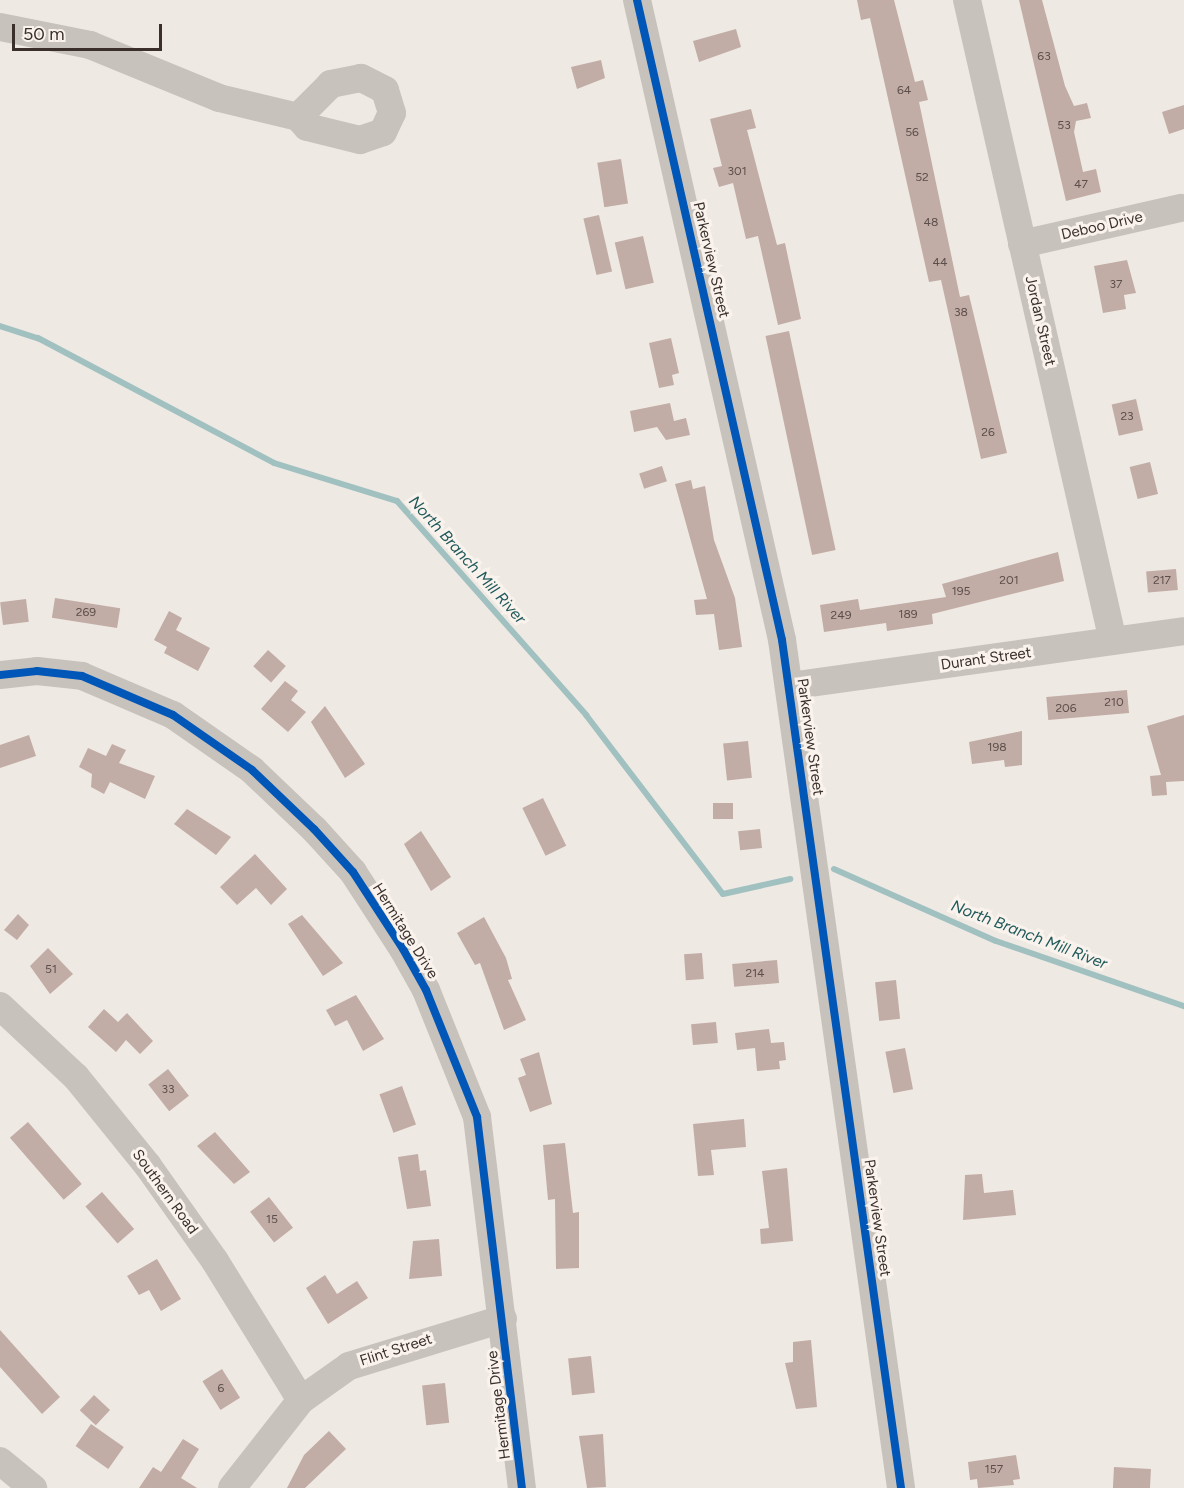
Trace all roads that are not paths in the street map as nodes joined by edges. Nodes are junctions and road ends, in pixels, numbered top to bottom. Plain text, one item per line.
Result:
1 (967, 0) edge
2 (644, 2) edge
3 (1, 28) edge
4 (298, 117) dead end
5 (1181, 208) dead end
6 (1022, 244) junction
7 (1184, 631) edge
8 (1113, 641) junction
9 (0, 675) edge
10 (789, 686) junction
11 (0, 1006) edge
12 (503, 1319) junction
13 (301, 1400) junction
14 (0, 1461) edge
15 (33, 1488) edge
16 (232, 1488) edge
17 (522, 1488) edge
18 (901, 1488) edge

1 - 6 street, Jordan Street
2 - 10 street, Parkerview Street
3 - 4 street
5 - 6 street, Deboo Drive
6 - 8 street, Jordan Street
7 - 8 street, Durant Street
8 - 10 street, Durant Street
9 - 12 street, Hermitage Drive
10 - 18 street, Parkerview Street
11 - 13 street, Southern Road
12 - 13 street, Flint Street
12 - 17 street, Hermitage Drive
13 - 16 street, Flint Street
14 - 15 street

